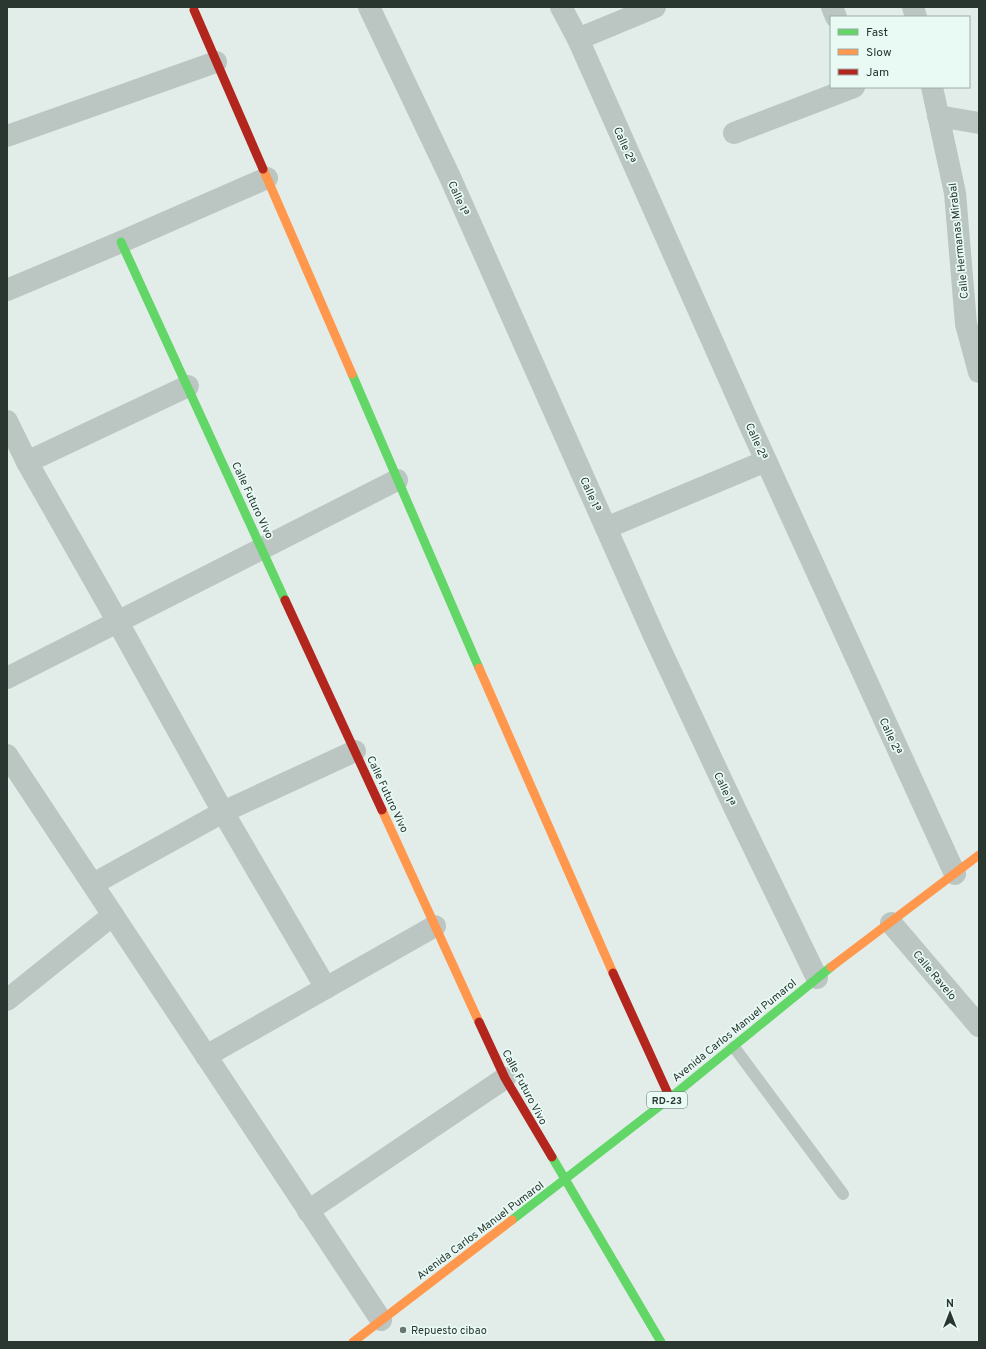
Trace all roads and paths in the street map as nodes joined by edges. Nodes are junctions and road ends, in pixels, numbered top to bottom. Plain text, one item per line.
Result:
1 (369, 7) edge
2 (561, 7) edge
3 (655, 7) edge
4 (194, 10) dead end
5 (578, 39) junction
6 (216, 62) junction
7 (851, 88) edge
8 (932, 88) edge
9 (938, 116) junction
10 (979, 123) edge
11 (734, 133) dead end
12 (7, 136) edge
13 (267, 178) junction
14 (121, 242) junction
15 (7, 290) edge
16 (973, 325) edge
17 (979, 372) edge
18 (188, 386) junction
19 (7, 421) edge
20 (766, 461) junction
21 (27, 462) junction
22 (397, 480) junction
23 (606, 528) junction
24 (262, 549) junction
25 (117, 621) junction
26 (7, 678) edge
27 (355, 751) junction
28 (7, 755) edge
29 (13, 778) edge
30 (223, 812) junction
31 (979, 855) edge
32 (955, 874) junction
33 (93, 884) junction
34 (113, 915) junction
35 (891, 923) junction
36 (435, 926) junction
37 (817, 978) junction
38 (326, 988) junction
39 (7, 1000) edge
40 (979, 1026) edge
41 (734, 1047) junction
42 (206, 1056) junction
43 (505, 1078) junction
44 (670, 1098) junction
45 (564, 1181) junction
46 (843, 1194) dead end
47 (308, 1211) junction
48 (381, 1320) junction
49 (353, 1342) edge
50 (660, 1342) edge

1 - 23 street, Calle 1ª
2 - 5 street, Calle 2ª
3 - 5 street
4 - 6 street
5 - 20 street, Calle 2ª
6 - 12 street
6 - 13 street
7 - 11 street
8 - 9 street, Calle Hermanas Mirabal
9 - 10 street
9 - 16 street, Calle Hermanas Mirabal
13 - 14 street
13 - 22 street
14 - 15 street
14 - 18 street, Calle Futuro Vivo
16 - 17 street, Calle Hermanas Mirabal
18 - 21 street
18 - 24 street, Calle Futuro Vivo
19 - 21 street
20 - 23 street
20 - 32 street, Calle 2ª
21 - 25 street
22 - 24 street
22 - 44 street
23 - 37 street, Calle 1ª
24 - 25 street
24 - 27 street, Calle Futuro Vivo
25 - 26 street
25 - 30 street
27 - 30 street
27 - 36 street, Calle Futuro Vivo
28 - 29 street
29 - 33 street
30 - 33 street
30 - 38 street
31 - 32 street, Avenida Carlos Manuel Pumarol / RD-23
32 - 35 street, Avenida Carlos Manuel Pumarol / RD-23
33 - 34 street
34 - 39 street
34 - 42 street
35 - 37 street, Avenida Carlos Manuel Pumarol / RD-23
35 - 40 street, Calle Ravelo
36 - 38 street
36 - 43 street, Calle Futuro Vivo
37 - 41 street, Avenida Carlos Manuel Pumarol / RD-23
38 - 42 street
41 - 44 street, Avenida Carlos Manuel Pumarol / RD-23
41 - 46 lane
42 - 47 street
43 - 45 street, Calle Futuro Vivo
43 - 47 street
44 - 45 street, Avenida Carlos Manuel Pumarol / RD-23
45 - 48 street, Avenida Carlos Manuel Pumarol / RD-23
45 - 50 street, Calle Futuro Vivo
47 - 48 street
48 - 49 street, Avenida Carlos Manuel Pumarol / RD-23

